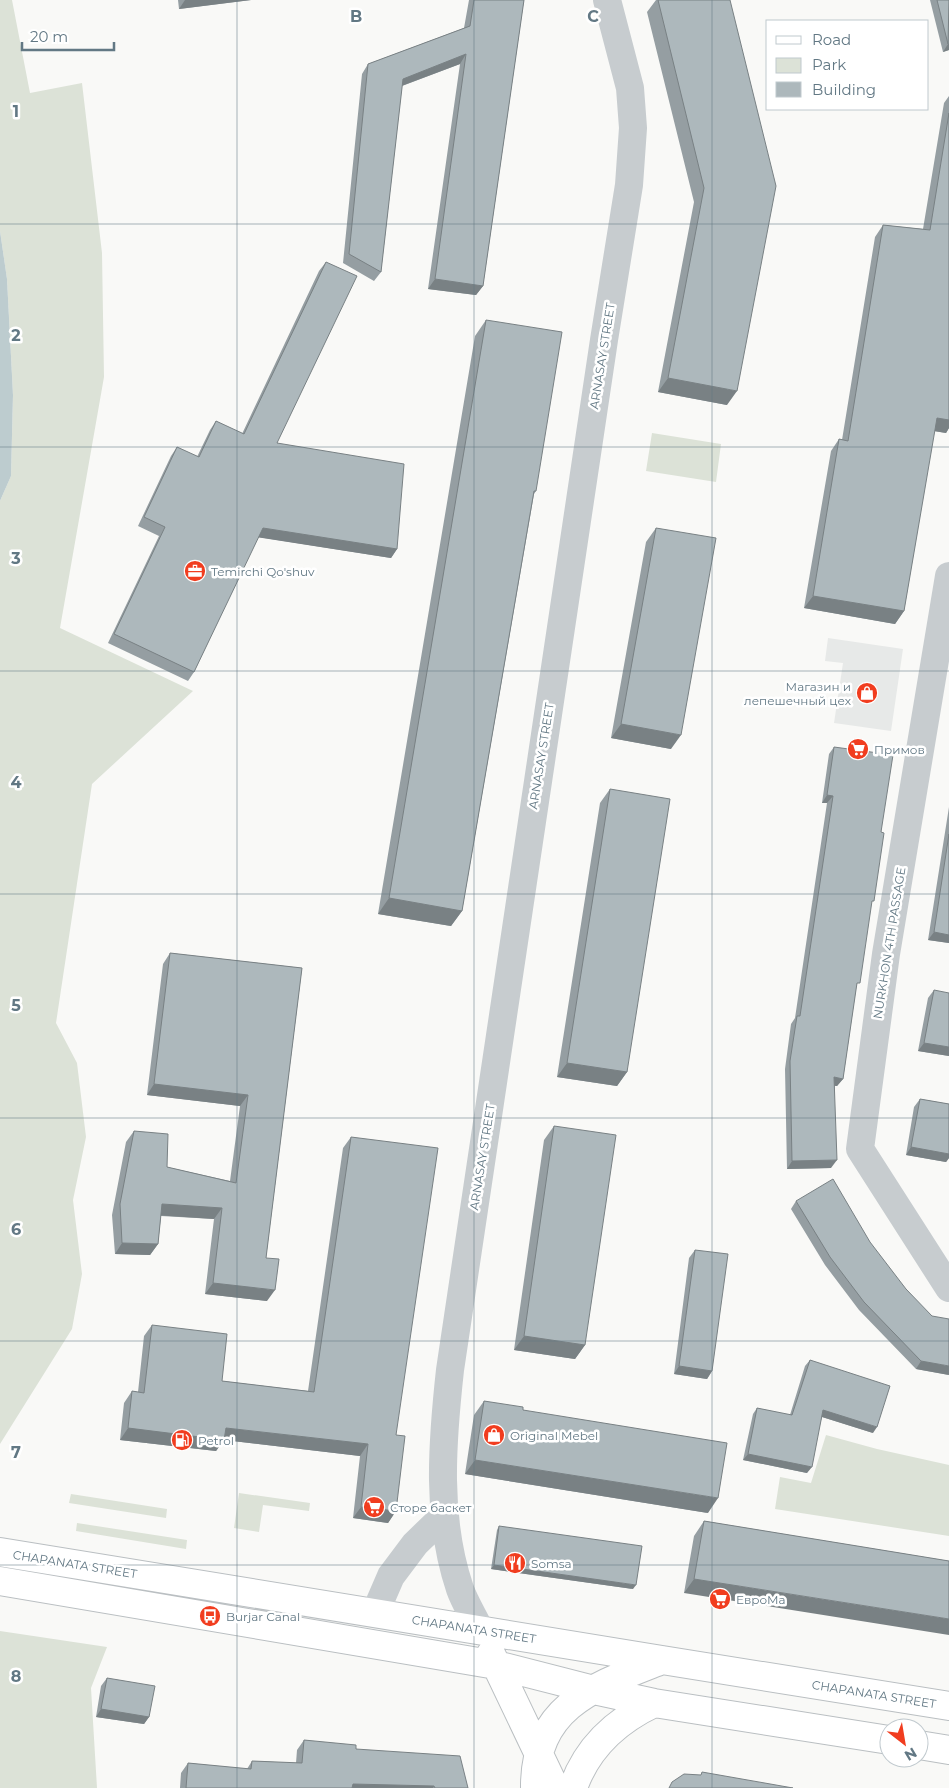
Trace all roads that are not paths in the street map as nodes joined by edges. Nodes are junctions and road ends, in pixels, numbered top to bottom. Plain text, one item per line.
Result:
1 (607, 0) edge
2 (949, 576) edge
3 (949, 1288) edge
4 (445, 1515) junction
5 (0, 1552) edge
6 (0, 1581) edge
7 (376, 1613) junction
8 (480, 1630) junction
9 (662, 1660) junction
10 (496, 1665) junction
11 (594, 1690) junction
12 (654, 1703) junction
13 (949, 1706) edge
14 (879, 1738) edge
15 (929, 1747) edge
16 (949, 1750) edge
17 (539, 1754) junction
18 (536, 1788) edge
19 (555, 1788) edge
20 (573, 1788) edge

1 - 4 street, ARNASAY STREET
2 - 3 street, NURKHON 4TH PASSAGE
4 - 7 street
4 - 8 street, ARNASAY STREET
5 - 7 main road, CHAPANATA STREET
6 - 10 main road
7 - 8 main road, CHAPANATA STREET
8 - 9 main road, CHAPANATA STREET
8 - 10 main road, ARNASAY STREET
9 - 11 main road
9 - 13 main road, CHAPANATA STREET
10 - 11 main road
10 - 17 main road, ARNASAY STREET
11 - 12 main road
11 - 17 main road
12 - 14 main road
12 - 20 main road
15 - 16 main road
17 - 18 main road
17 - 19 main road, ARNASAY STREET

